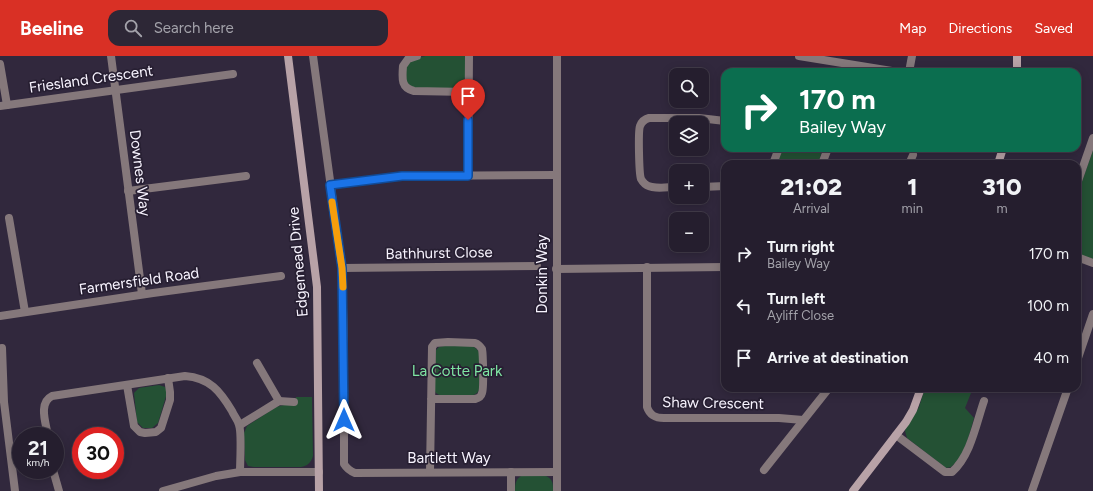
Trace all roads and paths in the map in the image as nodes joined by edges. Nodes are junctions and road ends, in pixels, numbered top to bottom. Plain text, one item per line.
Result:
1 (111, 56) edge
2 (288, 56) edge
3 (313, 56) edge
4 (417, 56) edge
5 (468, 56) edge
6 (557, 56) edge
7 (799, 56) edge
8 (912, 56) edge
9 (1017, 56) edge
10 (0, 64) edge
11 (847, 68) edge
12 (910, 68) edge
13 (1017, 68) edge
14 (233, 74) dead end
15 (115, 89) junction
16 (468, 92) junction
17 (3, 105) edge
18 (721, 121) edge
19 (1093, 138) edge
20 (913, 155) dead end
21 (911, 160) edge
22 (1081, 172) edge
23 (556, 175) junction
24 (246, 176) dead end
25 (468, 176) junction
26 (330, 185) junction
27 (709, 186) edge
28 (721, 186) edge
29 (669, 187) edge
30 (128, 191) junction
31 (9, 218) dead end
32 (1081, 259) edge
33 (1093, 263) edge
34 (537, 266) dead end
35 (721, 267) edge
36 (342, 268) junction
37 (647, 268) junction
38 (556, 269) junction
39 (282, 276) dead end
40 (142, 294) junction
41 (25, 312) junction
42 (1093, 314) edge
43 (0, 316) edge
44 (1081, 338) edge
45 (2, 348) dead end
46 (257, 363) dead end
47 (168, 378) junction
48 (127, 385) junction
49 (826, 392) edge
50 (919, 392) edge
51 (1067, 392) edge
52 (431, 399) junction
53 (279, 401) junction
54 (984, 401) dead end
55 (294, 402) dead end
56 (803, 420) junction
57 (240, 426) junction
58 (4, 427) edge
59 (47, 427) edge
60 (896, 435) junction
61 (764, 470) dead end
62 (240, 472) junction
63 (319, 472) junction
64 (430, 472) junction
65 (511, 472) junction
66 (558, 472) junction
67 (56, 479) edge
68 (15, 491) edge
69 (59, 491) edge
70 (163, 491) edge
71 (319, 491) edge
72 (512, 491) edge
73 (557, 491) edge
74 (853, 491) edge
75 (1032, 491) edge

1 - 15 street, Downes Way
2 - 63 street, Edgemead Drive
3 - 26 street
4 - 16 street
5 - 16 street
6 - 23 street, Donkin Way
7 - 11 street
8 - 12 street
9 - 13 street
10 - 17 street
14 - 15 street, Friesland Crescent
15 - 17 street, Friesland Crescent
15 - 30 street, Downes Way
16 - 25 street
18 - 29 street
19 - 22 street
20 - 21 street
23 - 25 street
23 - 38 street, Donkin Way
24 - 30 street
25 - 26 street
26 - 36 street
27 - 28 street
30 - 40 street, Downes Way
31 - 41 street
32 - 33 street
34 - 36 street, Bathhurst Close
35 - 37 street
36 - 64 street, Bartlett Way
37 - 38 street
37 - 56 street, Shaw Crescent
38 - 66 street, Donkin Way
39 - 40 street, Farmersfield Road
40 - 41 street, Farmersfield Road
41 - 43 street, Farmersfield Road
42 - 44 street
45 - 58 street
46 - 53 street
47 - 48 street
47 - 48 street
47 - 57 street
48 - 59 street
49 - 56 street
50 - 60 street
51 - 75 street
52 - 52 street
52 - 64 street
53 - 55 street
53 - 57 street
54 - 60 street
56 - 61 street
57 - 62 street
58 - 68 street
60 - 74 street
62 - 63 street
62 - 70 street
63 - 71 street, Edgemead Drive
64 - 65 street, Bartlett Way
65 - 66 street, Bartlett Way
65 - 72 street
66 - 73 street, Donkin Way
67 - 69 street

